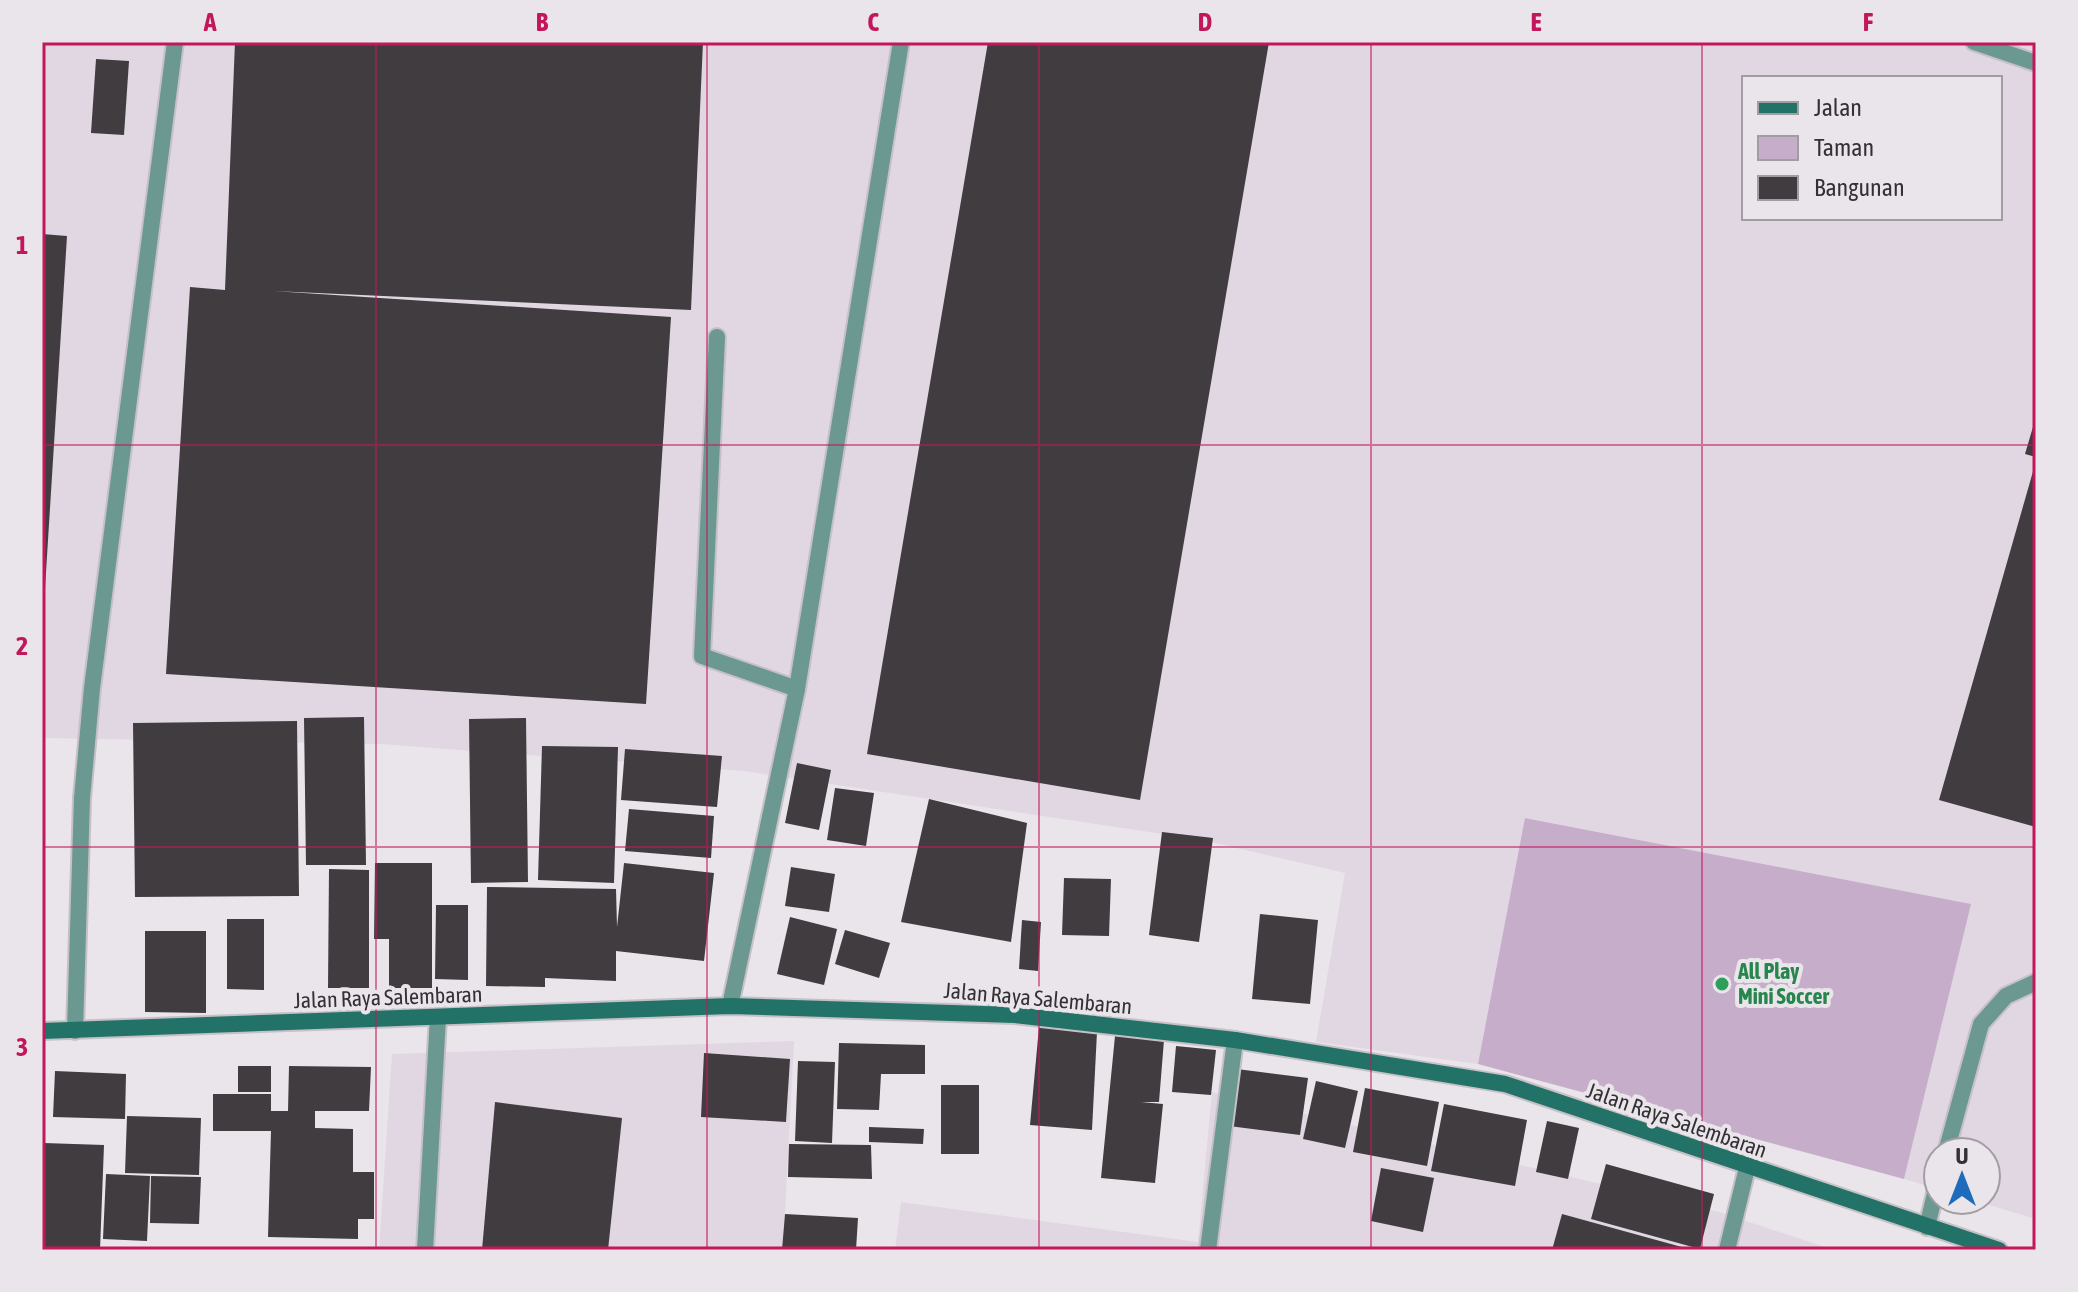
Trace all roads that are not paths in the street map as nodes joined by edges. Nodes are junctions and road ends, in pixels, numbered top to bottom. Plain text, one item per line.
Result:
1 (175, 42) edge
2 (901, 42) edge
3 (1974, 42) edge
4 (2036, 63) edge
5 (717, 337) dead end
6 (797, 689) junction
7 (2036, 982) edge
8 (730, 1006) junction
9 (438, 1017) junction
10 (42, 1031) edge
11 (75, 1031) junction
12 (1235, 1040) junction
13 (1950, 1136) edge
14 (1747, 1168) junction
15 (1930, 1216) edge
16 (1927, 1227) junction
17 (425, 1250) edge
18 (1208, 1250) edge
19 (1727, 1250) edge
20 (1999, 1250) edge

1 - 11 lane
2 - 6 lane
3 - 4 lane
5 - 6 lane
6 - 8 lane
7 - 13 lane
8 - 9 main road, Jalan Raya Salembaran
8 - 12 main road, Jalan Raya Salembaran
9 - 11 main road, Jalan Raya Salembaran
9 - 17 lane
10 - 11 main road, Jalan Raya Salembaran
12 - 14 main road, Jalan Raya Salembaran
12 - 18 lane
14 - 16 main road, Jalan Raya Salembaran
14 - 19 lane
15 - 16 lane
16 - 20 main road, Jalan Raya Salembaran

